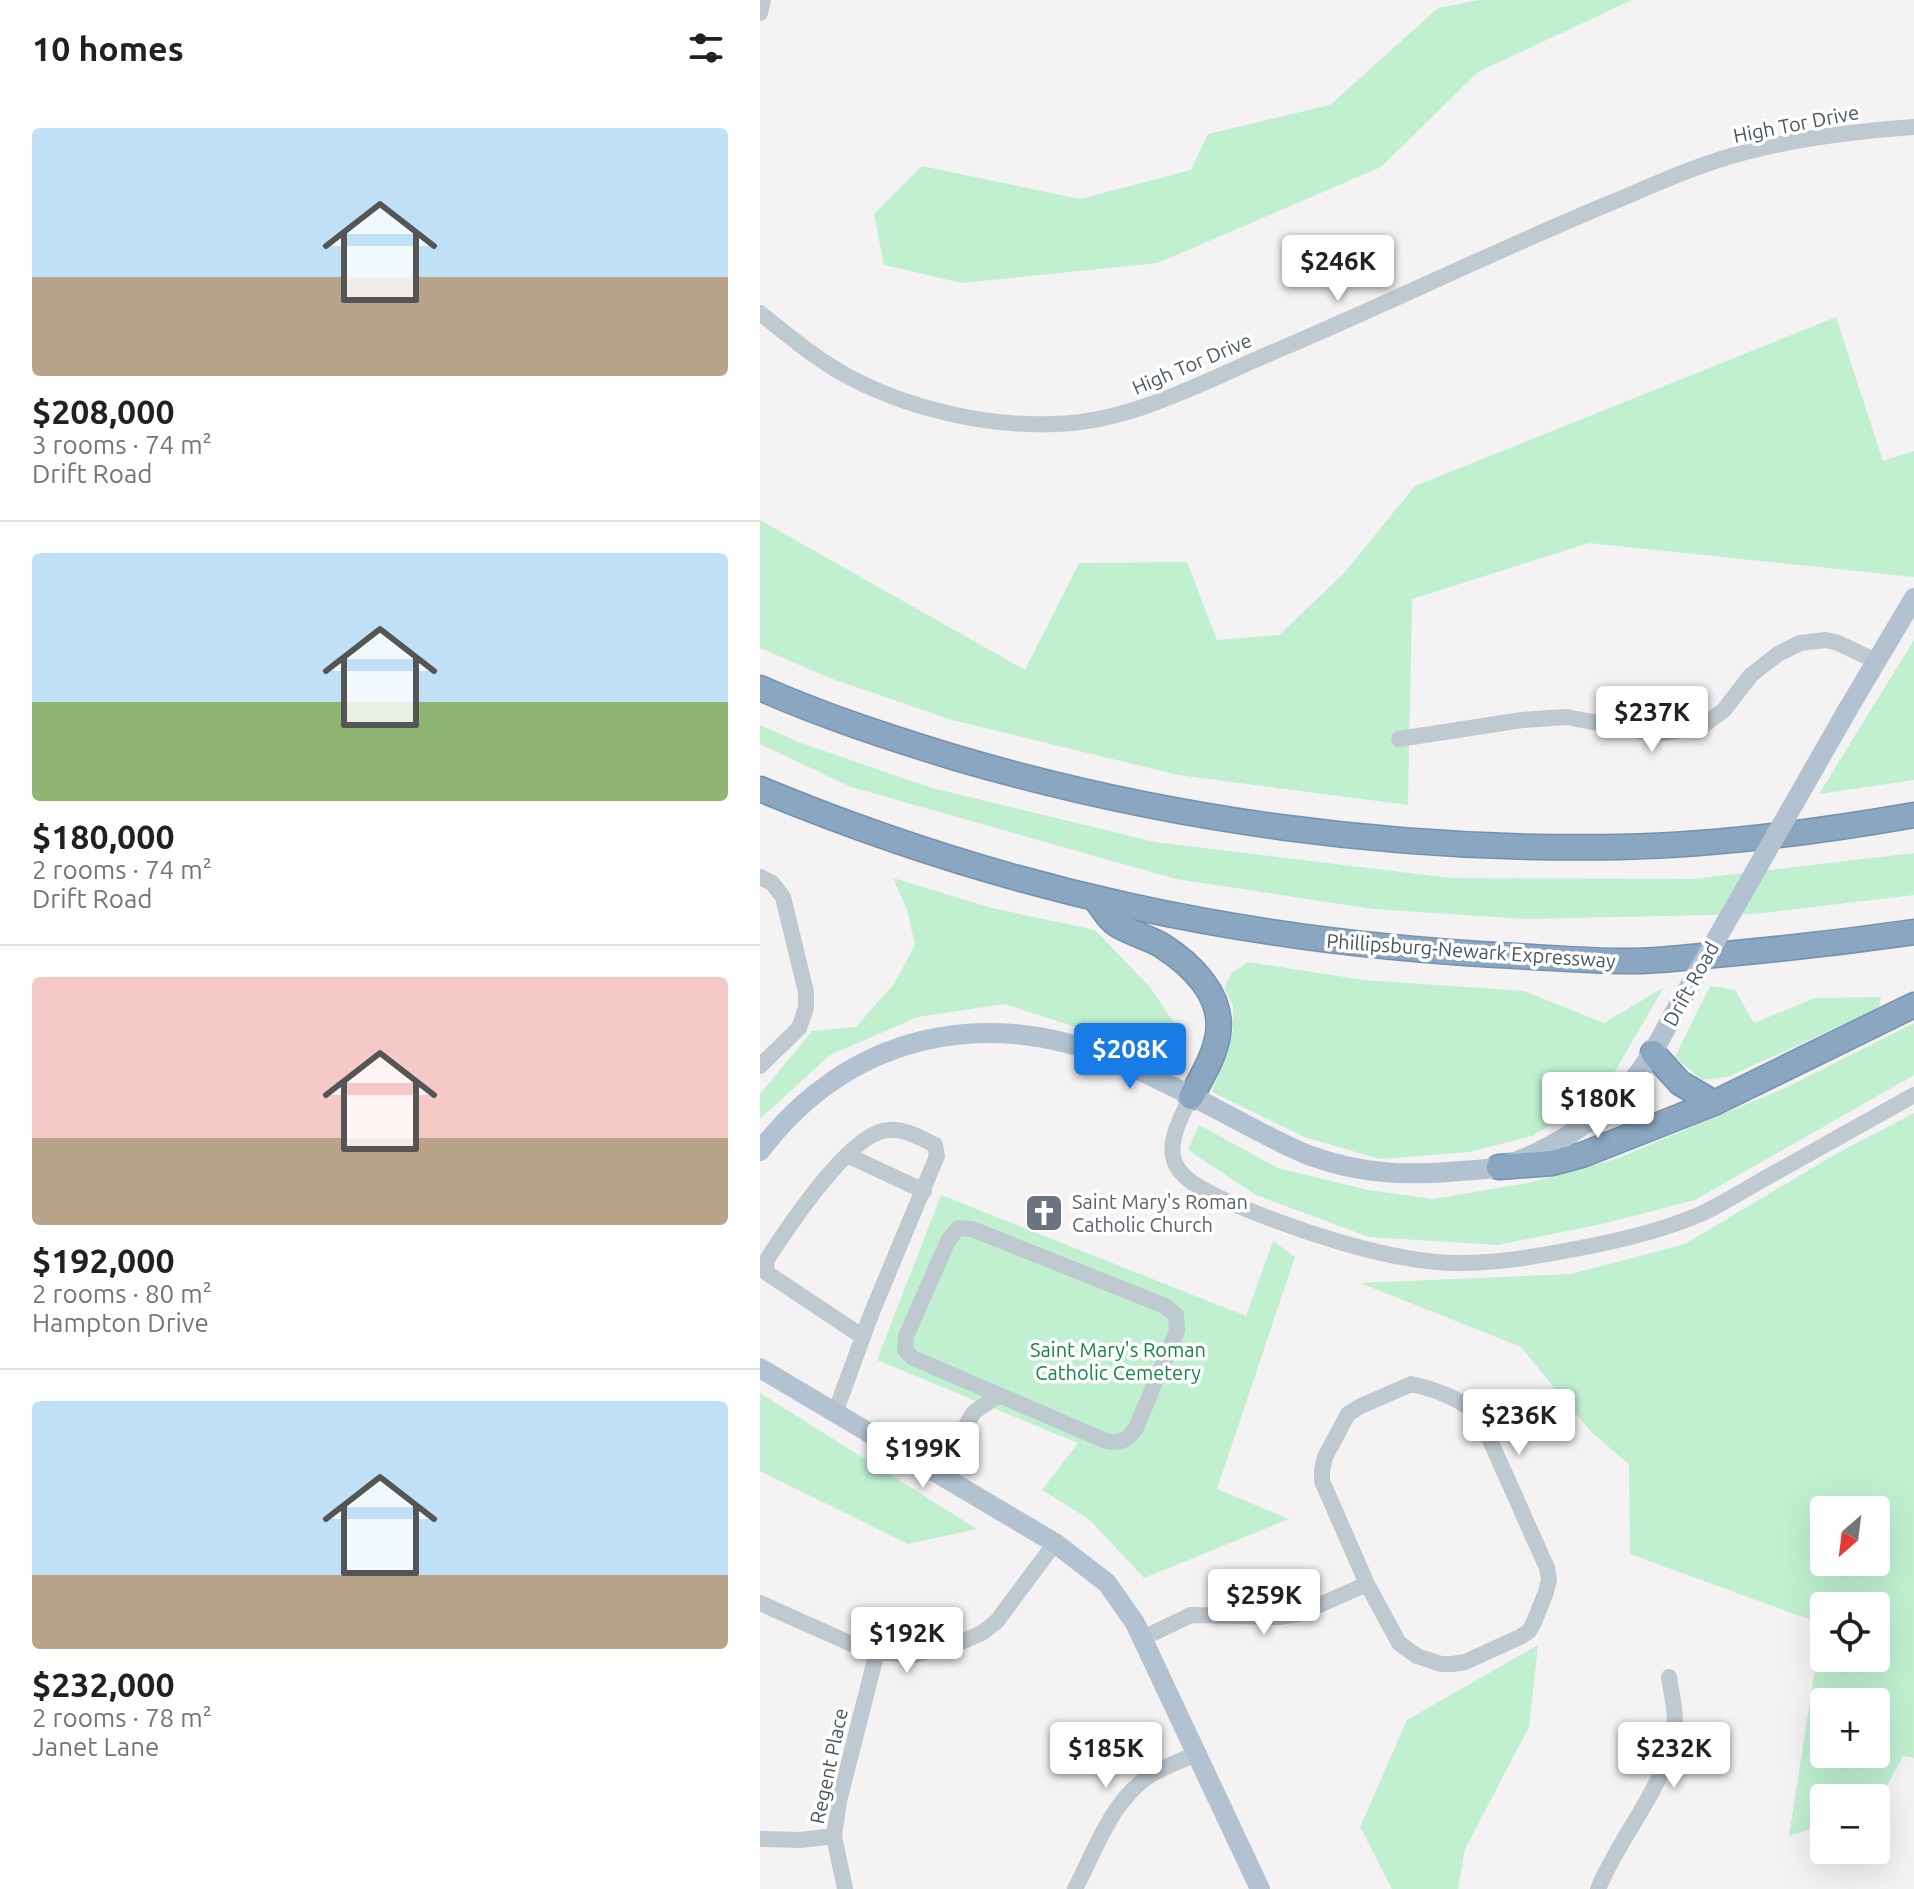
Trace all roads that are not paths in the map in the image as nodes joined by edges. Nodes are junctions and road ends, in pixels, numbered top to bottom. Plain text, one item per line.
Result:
1 (763, 0) edge
2 (760, 13) edge
3 (1914, 127) edge
4 (760, 313) edge
5 (1914, 598) edge
6 (1876, 661) junction
7 (760, 688) edge
8 (1399, 739) dead end
9 (760, 789) edge
10 (1914, 815) edge
11 (760, 877) edge
12 (1096, 900) junction
13 (1914, 932) edge
14 (1914, 1005) edge
15 (1653, 1053) junction
16 (760, 1066) edge
17 (1914, 1095) edge
18 (1191, 1097) junction
19 (1714, 1103) junction
20 (760, 1151) edge
21 (847, 1155) junction
22 (1499, 1167) junction
23 (924, 1191) junction
24 (863, 1337) junction
25 (760, 1368) edge
26 (999, 1395) junction
27 (835, 1413) junction
28 (937, 1473) junction
29 (1055, 1543) junction
30 (1367, 1584) junction
31 (760, 1603) edge
32 (1143, 1638) junction
33 (877, 1652) junction
34 (1669, 1677) dead end
35 (1198, 1753) junction
36 (834, 1836) junction
37 (760, 1839) edge
38 (845, 1889) edge
39 (1075, 1889) edge
40 (1260, 1889) edge
41 (1598, 1889) edge

1 - 2 street
3 - 4 street, High Tor Drive
5 - 6 main road, Drift Road
6 - 8 street
6 - 15 main road, Drift Road, bridge
7 - 10 highway
9 - 12 highway, Phillipsburg-Newark Expressway
11 - 16 street
12 - 13 highway, Phillipsburg-Newark Expressway
12 - 18 highway
14 - 19 highway
15 - 19 highway
15 - 22 main road, Drift Road
17 - 18 street
18 - 20 main road, Drift Road
18 - 22 main road, Drift Road
19 - 22 highway
21 - 23 street
21 - 23 street
21 - 24 street
23 - 24 street
24 - 27 street
25 - 27 main road
26 - 26 street
26 - 28 street
27 - 28 main road
28 - 29 main road
29 - 32 main road
29 - 33 street
30 - 30 street
30 - 32 street
31 - 33 street
32 - 35 main road
33 - 36 street, Regent Place
34 - 41 street
35 - 39 street
35 - 40 main road
36 - 37 street
36 - 38 street, Regent Place

